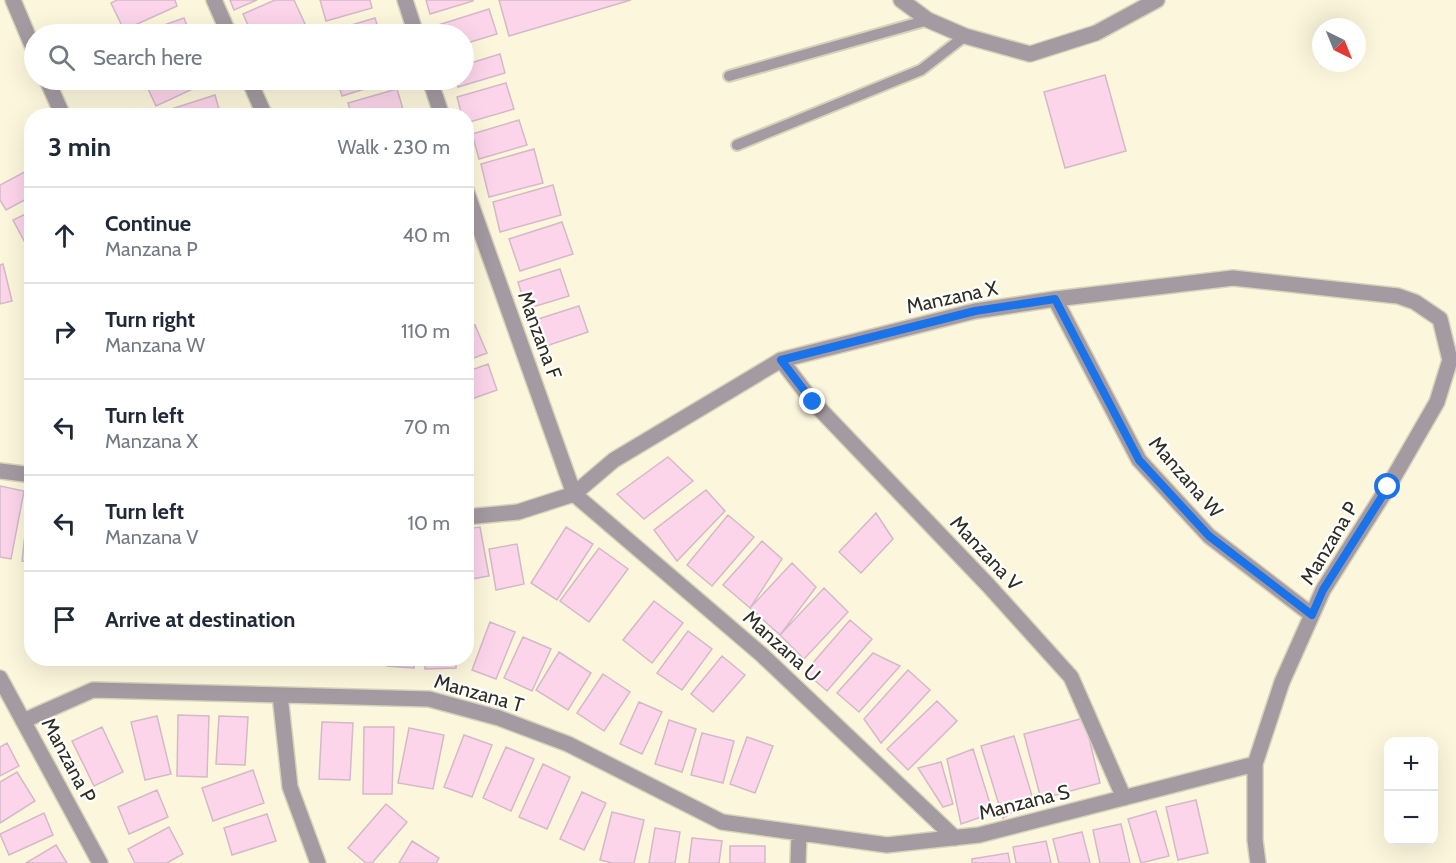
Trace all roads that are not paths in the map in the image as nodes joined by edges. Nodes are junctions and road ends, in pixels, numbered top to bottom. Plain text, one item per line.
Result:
1 (13, 0) edge
2 (214, 0) edge
3 (405, 0) edge
4 (901, 0) edge
5 (1156, 0) edge
6 (928, 20) junction
7 (225, 24) edge
8 (413, 24) edge
9 (24, 26) edge
10 (965, 36) junction
11 (729, 76) dead end
12 (51, 90) edge
13 (253, 90) edge
14 (433, 90) edge
15 (59, 108) edge
16 (261, 108) edge
17 (439, 108) edge
18 (737, 145) dead end
19 (474, 213) edge
20 (1055, 299) junction
21 (1415, 302) joint
22 (781, 360) junction
23 (0, 471) edge
24 (24, 474) edge
25 (574, 494) junction
26 (474, 516) edge
27 (1312, 615) junction
28 (0, 678) edge
29 (280, 695) junction
30 (23, 721) junction
31 (1255, 765) junction
32 (1124, 798) junction
33 (799, 833) junction
34 (955, 838) junction
35 (100, 863) edge
36 (318, 863) edge
37 (798, 863) edge
38 (1258, 863) edge

1 - 9 street
2 - 7 street
3 - 8 street
4 - 6 street
5 - 10 street
6 - 10 street
6 - 11 lane
10 - 18 lane
12 - 15 street
13 - 16 street
14 - 17 street
19 - 25 street, Manzana F
20 - 21 street, Manzana X
20 - 22 street, Manzana X
20 - 27 street, Manzana W
21 - 27 street, Manzana P
22 - 25 street, Manzana X
22 - 32 street, Manzana V
23 - 24 street
25 - 26 street
25 - 34 street, Manzana U
27 - 31 street, Manzana P
28 - 30 street, Manzana P
29 - 30 street, Manzana T
29 - 33 street, Manzana T
29 - 36 street
30 - 35 street, Manzana P
31 - 32 street, Manzana S
31 - 38 street, Manzana P
32 - 34 street, Manzana S
33 - 34 street, Manzana S
33 - 37 street

